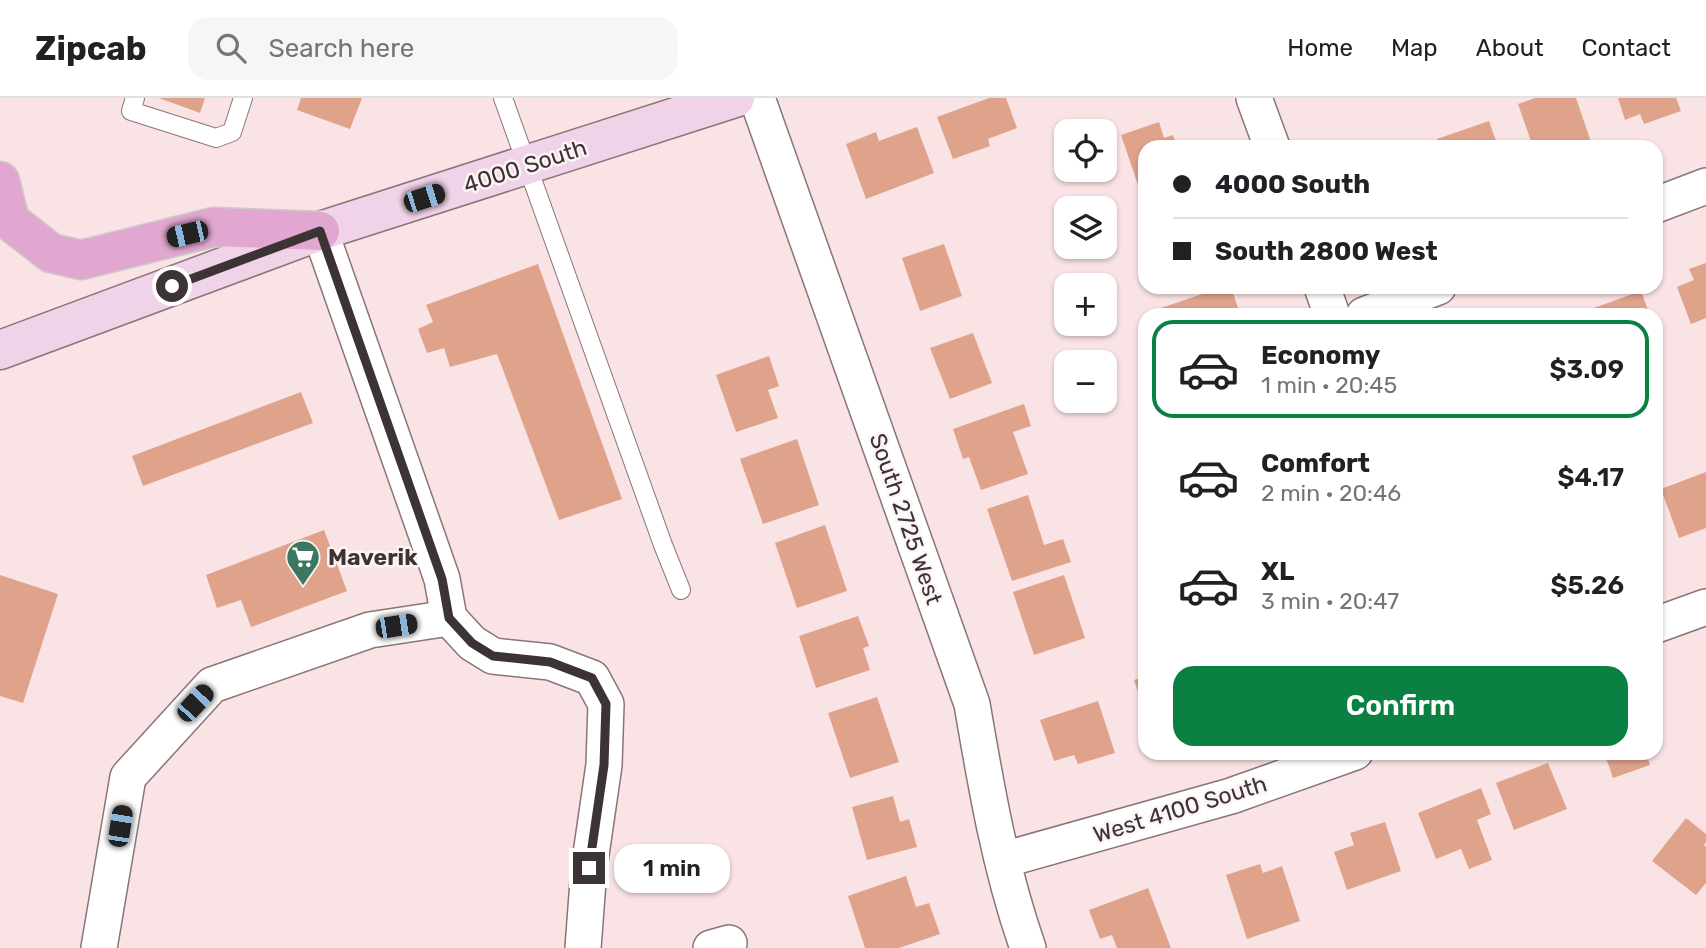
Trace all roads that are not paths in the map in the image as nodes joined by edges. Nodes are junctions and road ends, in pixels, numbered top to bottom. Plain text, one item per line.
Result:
1 (135, 98) edge
2 (243, 98) edge
3 (503, 98) edge
4 (735, 98) edge
5 (757, 98) edge
6 (1254, 98) edge
7 (1269, 140) edge
8 (528, 165) junction
9 (0, 181) edge
10 (1706, 186) edge
11 (1663, 202) edge
12 (320, 231) junction
13 (1420, 294) edge
14 (1382, 308) edge
15 (0, 350) edge
16 (681, 590) dead end
17 (1706, 607) edge
18 (449, 618) junction
19 (1663, 622) edge
20 (1332, 760) edge
21 (1003, 860) junction
22 (99, 948) edge
23 (583, 948) edge
24 (1028, 948) edge

1 - 2 lane
3 - 8 lane
4 - 8 street, 4000 South
5 - 21 street, South 2725 West
6 - 7 street
8 - 12 street, 4000 South
8 - 16 lane
9 - 12 main road
10 - 11 street
12 - 15 street, 4000 South
12 - 18 street
13 - 14 street
17 - 19 street
18 - 22 street
18 - 23 street
20 - 21 street, West 4100 South
21 - 24 street, South 2725 West

